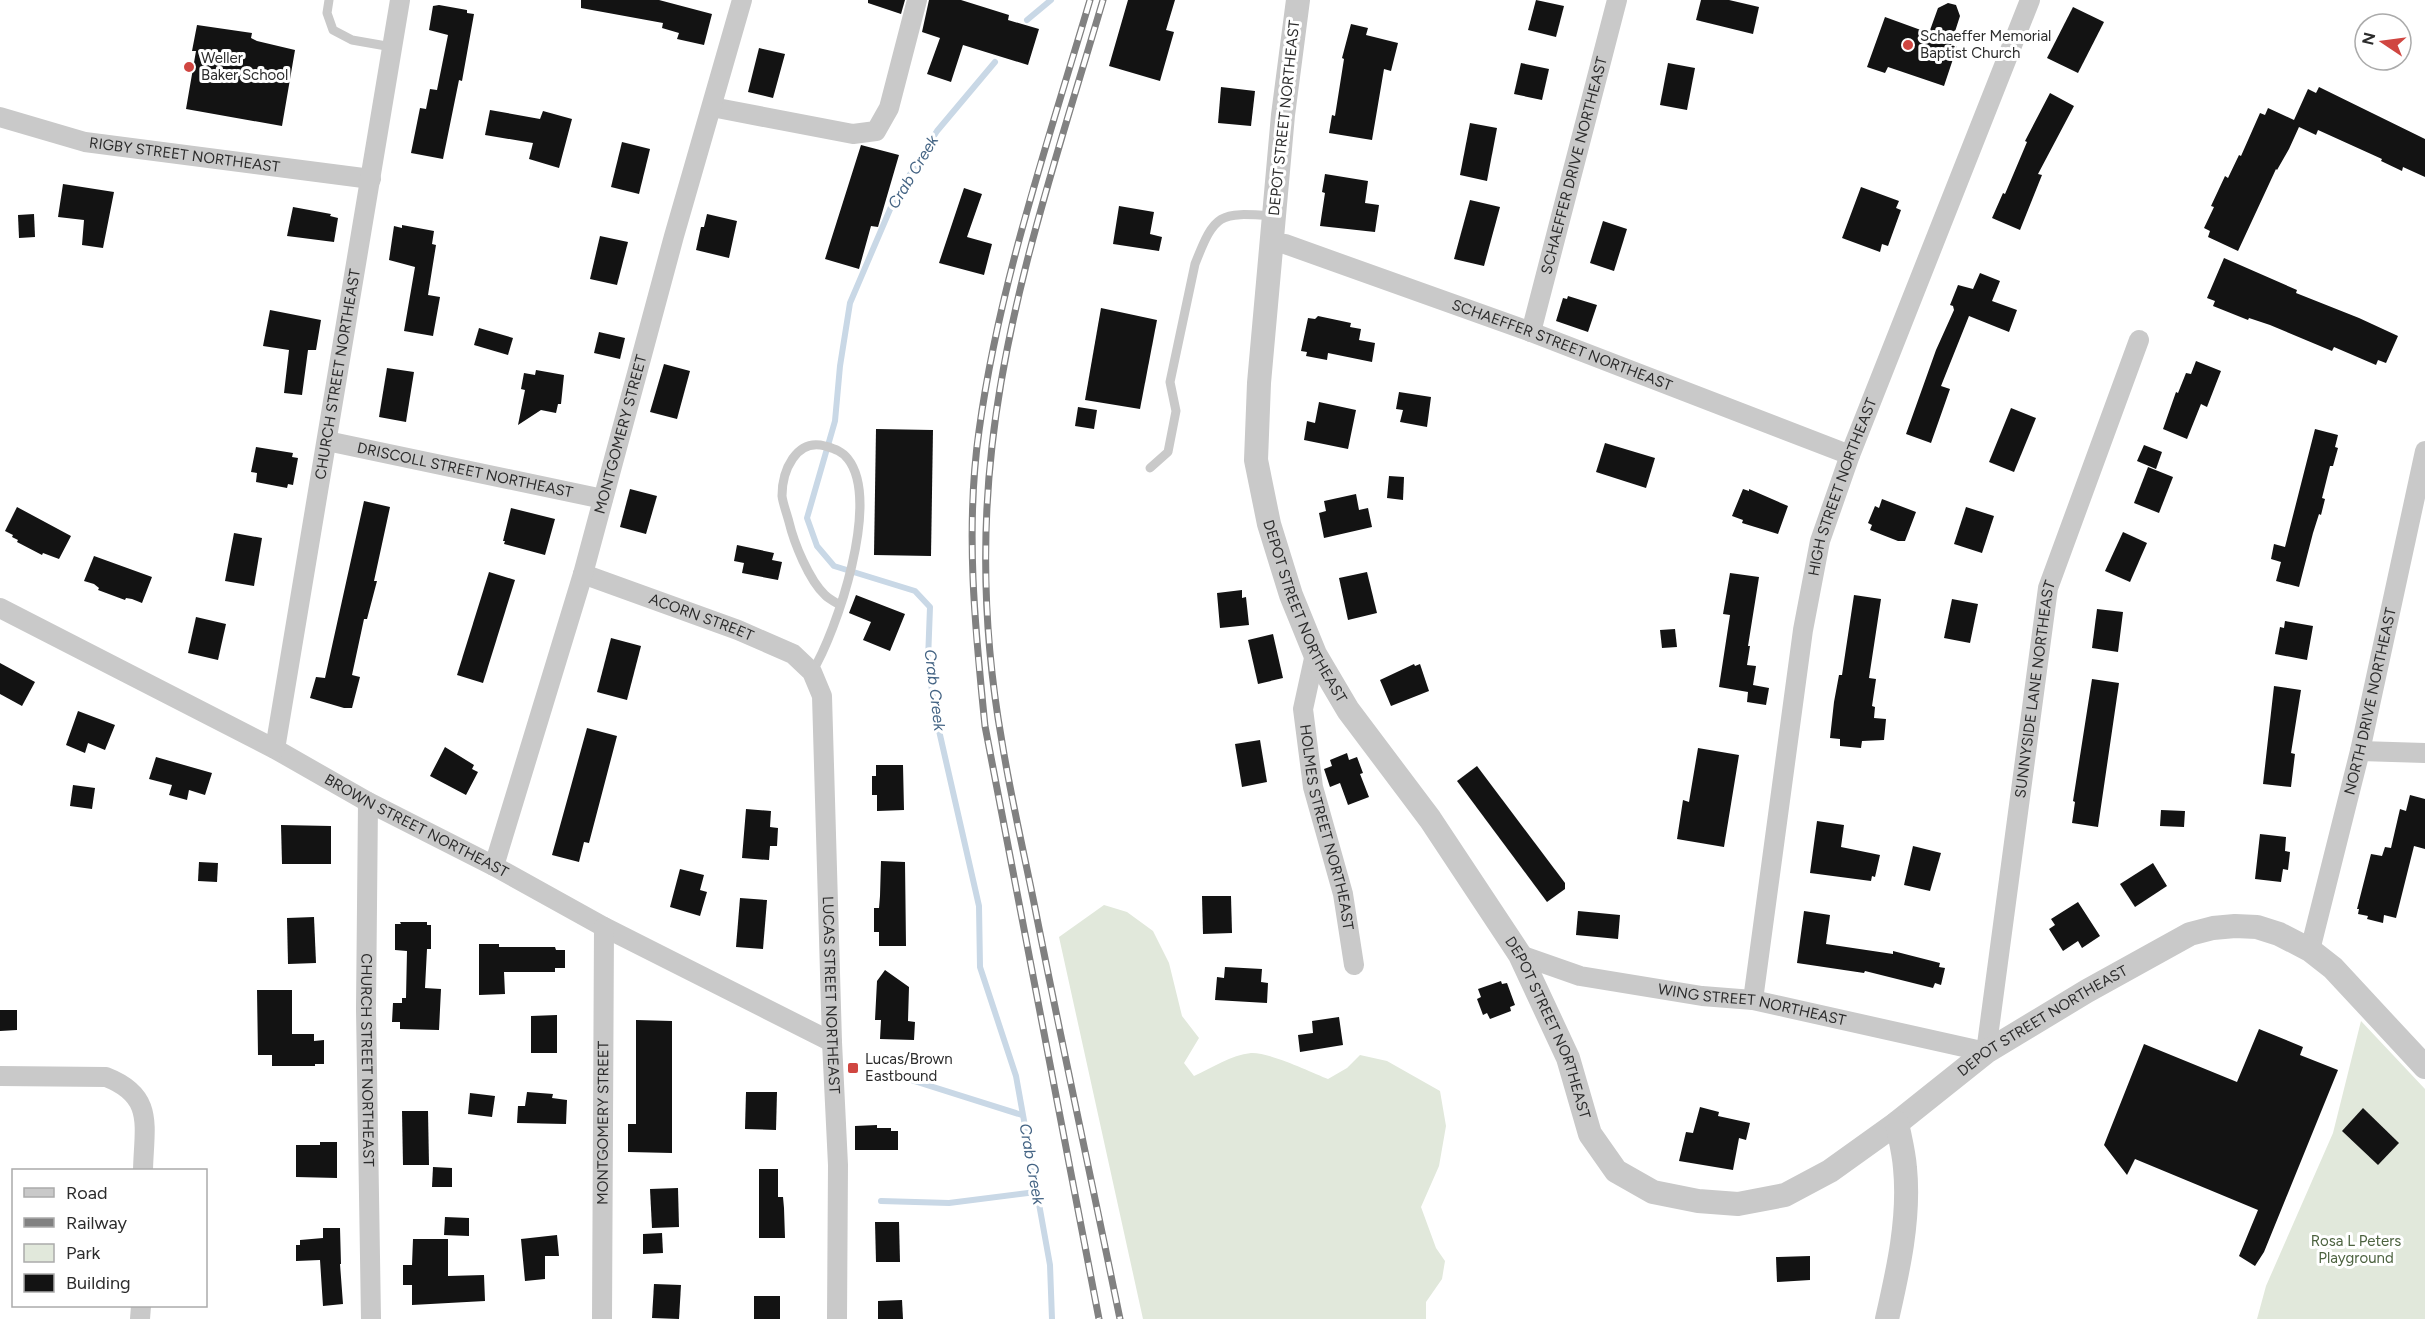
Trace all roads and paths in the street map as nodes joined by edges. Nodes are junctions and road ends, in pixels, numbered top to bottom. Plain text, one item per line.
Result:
1 (329, 0) edge
2 (400, 0) edge
3 (742, 0) edge
4 (917, 0) edge
5 (1298, 0) edge
6 (1617, 0) edge
7 (2030, 0) edge
8 (393, 47) junction
9 (712, 107) junction
10 (0, 117) edge
11 (371, 179) junction
12 (1273, 216) junction
13 (1270, 243) junction
14 (1531, 332) junction
15 (2139, 340) dead end
16 (327, 441) junction
17 (2425, 451) edge
18 (1850, 455) junction
19 (1150, 468) dead end
20 (603, 499) junction
21 (583, 574) junction
22 (840, 605) junction
23 (0, 608) edge
24 (1315, 654) junction
25 (812, 672) junction
26 (275, 749) junction
27 (2360, 751) junction
28 (2425, 753) edge
29 (369, 802) junction
30 (494, 866) junction
31 (604, 927) junction
32 (2310, 950) junction
33 (1520, 955) junction
34 (1354, 965) dead end
35 (1753, 1000) junction
36 (832, 1042) junction
37 (1986, 1053) junction
38 (2425, 1067) edge
39 (0, 1076) edge
40 (1897, 1123) junction
41 (143, 1169) edge
42 (371, 1319) edge
43 (602, 1319) edge
44 (837, 1319) edge
45 (1887, 1319) edge

1 - 8 lane
2 - 8 street, CHURCH STREET NORTHEAST
3 - 9 street, MONTGOMERY STREET
4 - 9 street
5 - 12 street, DEPOT STREET NORTHEAST
6 - 14 street, SCHAEFFER DRIVE NORTHEAST
7 - 18 street, HIGH STREET NORTHEAST
8 - 11 street, CHURCH STREET NORTHEAST
9 - 20 street, MONTGOMERY STREET
10 - 11 street, RIGBY STREET NORTHEAST
11 - 16 street, CHURCH STREET NORTHEAST
12 - 13 street, DEPOT STREET NORTHEAST
12 - 19 lane
13 - 14 street, SCHAEFFER STREET NORTHEAST
13 - 24 street, DEPOT STREET NORTHEAST
14 - 18 street, SCHAEFFER STREET NORTHEAST
15 - 37 street, SUNNYSIDE LANE NORTHEAST
16 - 20 street, DRISCOLL STREET NORTHEAST
16 - 26 street, CHURCH STREET NORTHEAST
17 - 27 street, NORTH DRIVE NORTHEAST
18 - 35 street, HIGH STREET NORTHEAST
20 - 21 street, MONTGOMERY STREET
21 - 25 street, ACORN STREET
21 - 30 street, MONTGOMERY STREET
22 - 22 lane
22 - 25 lane
23 - 26 street, BROWN STREET NORTHEAST
24 - 33 street, DEPOT STREET NORTHEAST
24 - 34 street, HOLMES STREET NORTHEAST
25 - 36 street, LUCAS STREET NORTHEAST
26 - 29 street, BROWN STREET NORTHEAST
27 - 28 street
27 - 32 street, NORTH DRIVE NORTHEAST
29 - 30 street, BROWN STREET NORTHEAST
29 - 42 street, CHURCH STREET NORTHEAST
30 - 31 street, BROWN STREET NORTHEAST
31 - 36 street, BROWN STREET NORTHEAST
31 - 43 street, MONTGOMERY STREET
32 - 37 street, DEPOT STREET NORTHEAST
32 - 38 street, DEPOT STREET NORTHEAST
33 - 35 street, WING STREET NORTHEAST
33 - 40 street, DEPOT STREET NORTHEAST
35 - 37 street, WING STREET NORTHEAST
36 - 44 street, LUCAS STREET NORTHEAST
37 - 40 street, DEPOT STREET NORTHEAST
39 - 41 street
40 - 45 street

